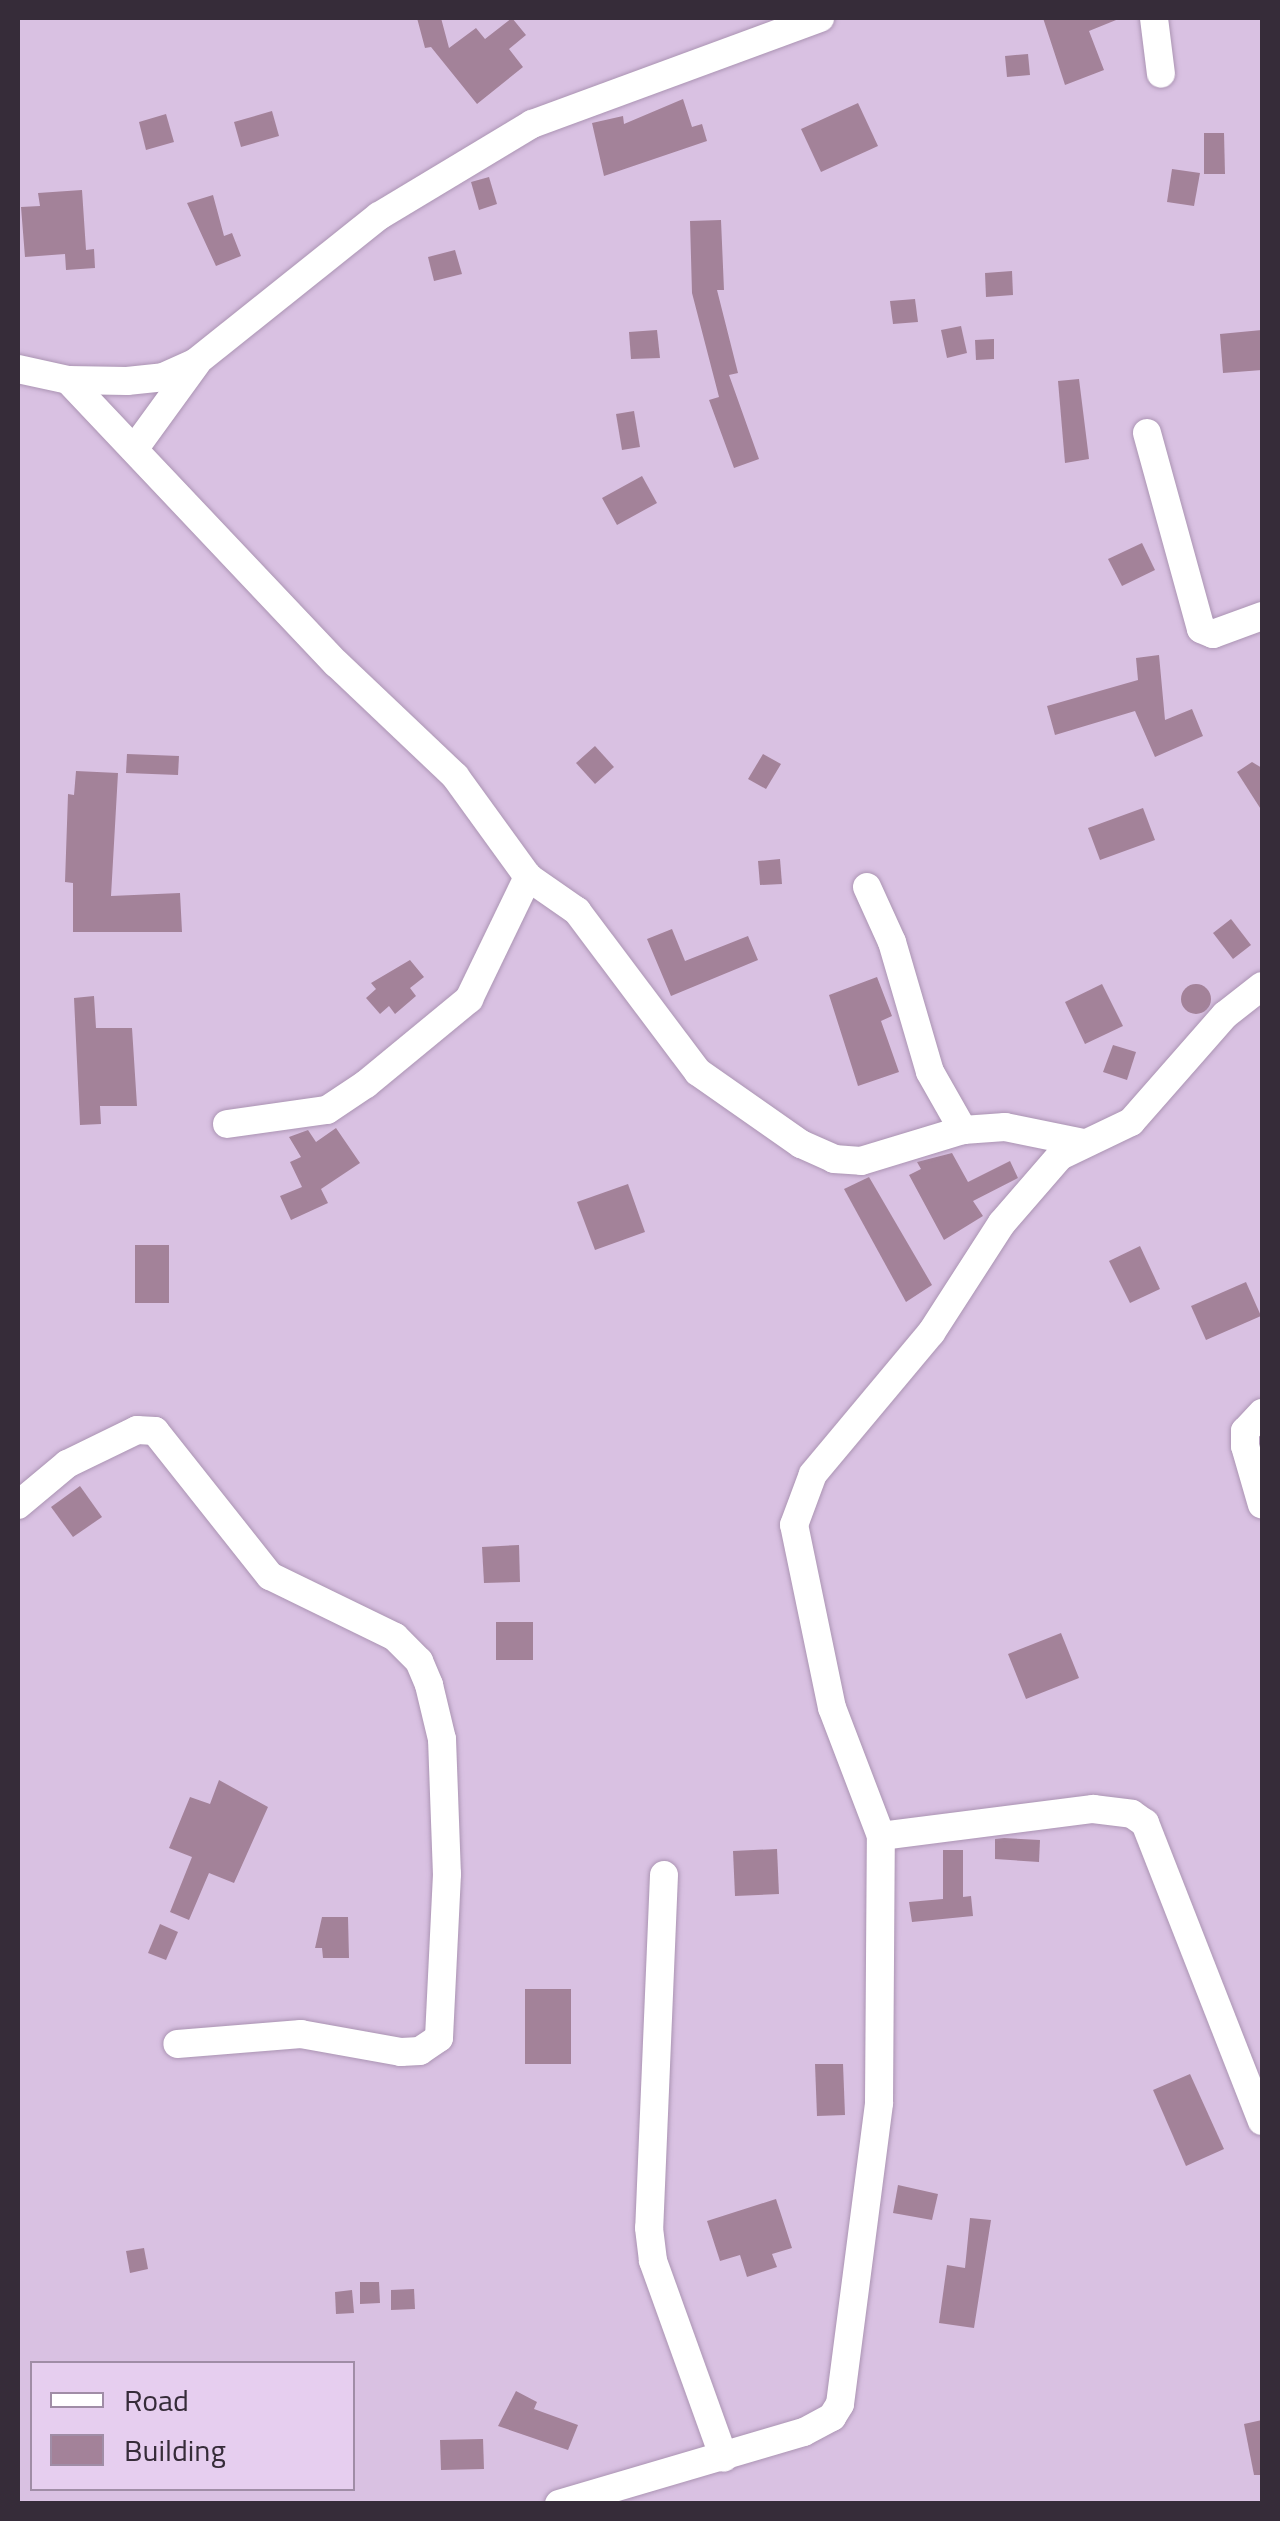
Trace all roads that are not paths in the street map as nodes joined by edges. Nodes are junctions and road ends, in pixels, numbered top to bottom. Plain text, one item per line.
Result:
1 (820, 18) edge
2 (1154, 18) edge
3 (1161, 74) dead end
4 (196, 362) junction
5 (18, 369) edge
6 (68, 380) junction
7 (1147, 433) dead end
8 (135, 448) junction
9 (1262, 616) edge
10 (528, 877) junction
11 (867, 888) dead end
12 (1262, 986) edge
13 (227, 1124) dead end
14 (963, 1130) junction
15 (1083, 1144) junction
16 (1262, 1413) edge
17 (1262, 1504) edge
18 (18, 1505) edge
19 (881, 1836) junction
20 (664, 1875) dead end
21 (177, 2044) dead end
22 (1262, 2121) edge
23 (724, 2458) junction
24 (559, 2504) edge

1 - 4 street
2 - 3 street
4 - 6 street
4 - 8 street
5 - 6 street
6 - 8 street
7 - 9 street
8 - 10 street
10 - 13 street
10 - 14 street
11 - 14 street
12 - 15 street
14 - 15 street
15 - 19 street
16 - 17 street
18 - 21 street
19 - 22 street
19 - 23 street
20 - 23 street
23 - 24 street

